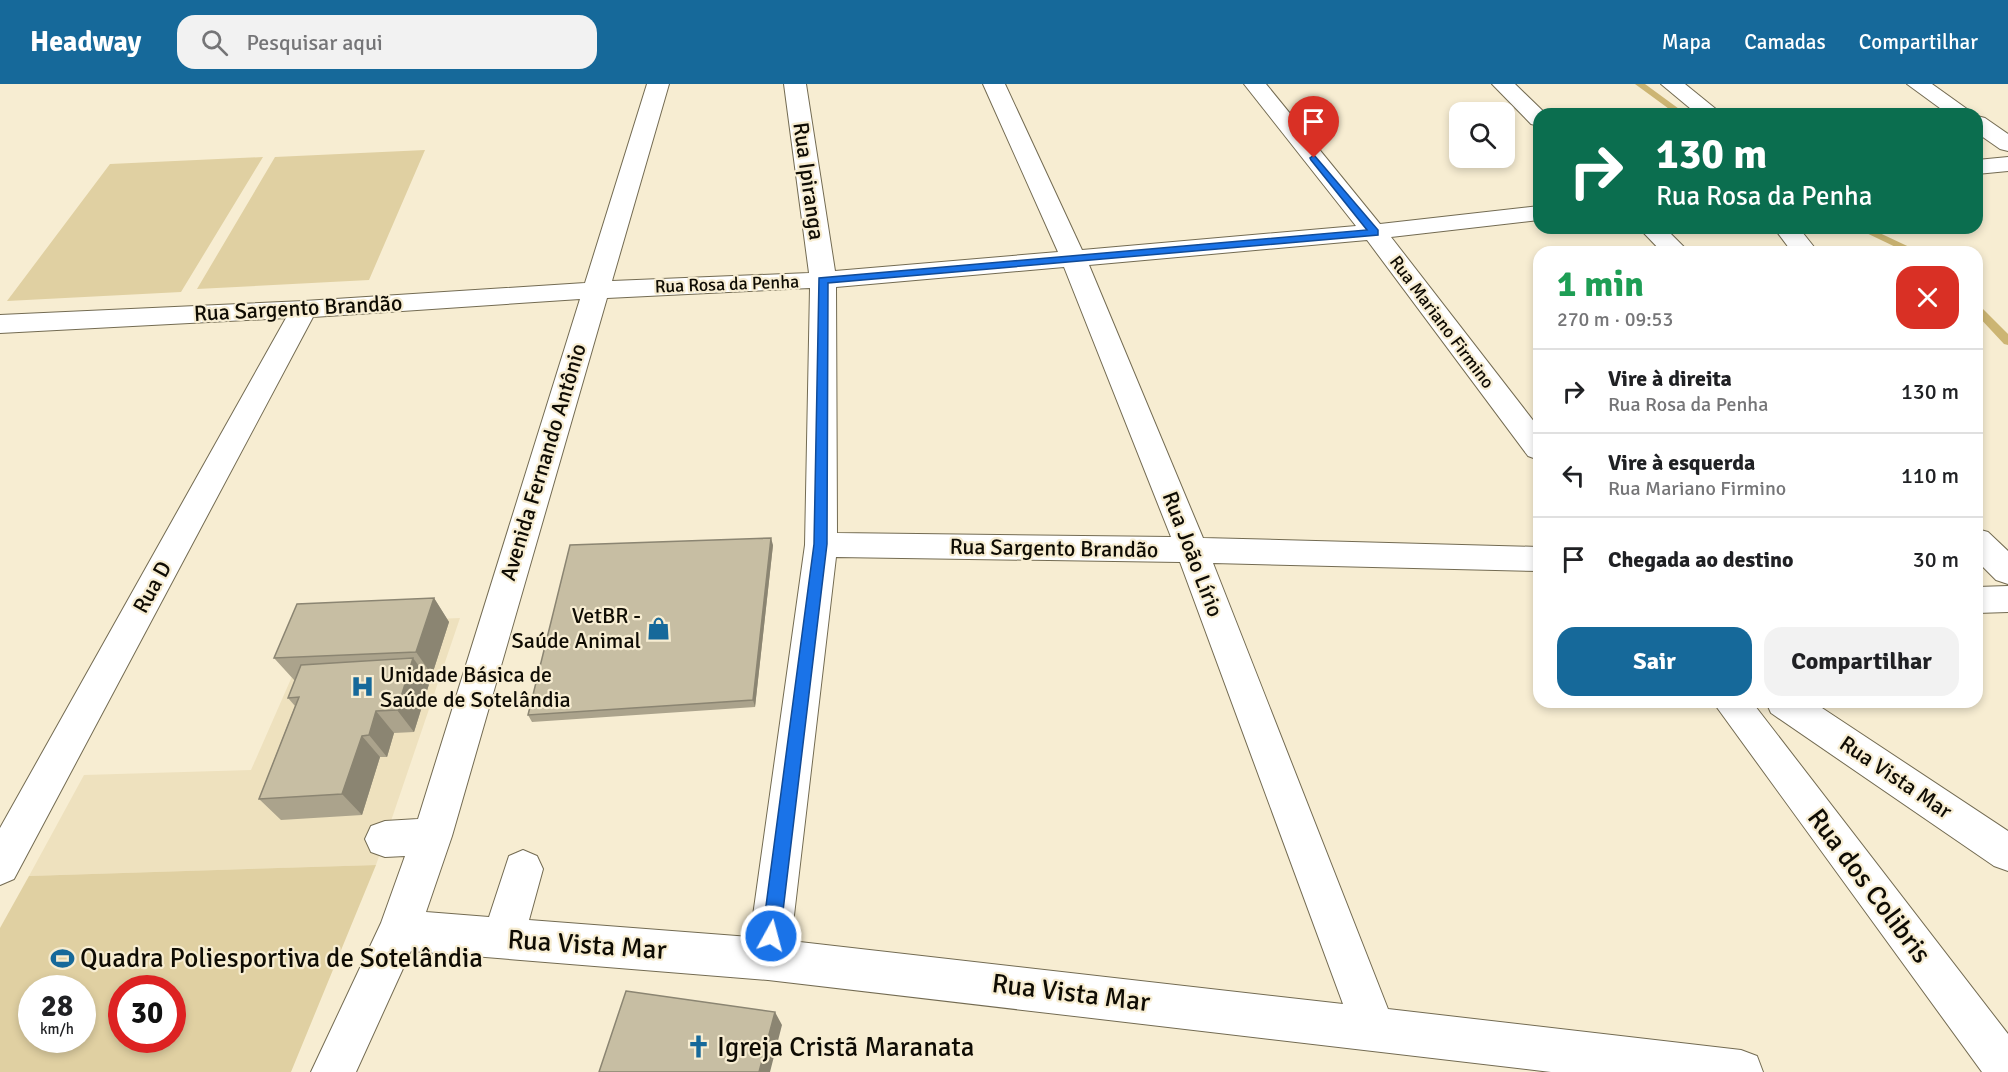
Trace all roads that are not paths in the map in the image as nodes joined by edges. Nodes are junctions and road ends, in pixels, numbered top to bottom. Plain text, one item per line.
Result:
1 (658, 84) edge
2 (795, 84) edge
3 (994, 84) edge
4 (1255, 84) edge
5 (1503, 84) edge
6 (1672, 84) edge
7 (1918, 84) edge
8 (1703, 108) edge
9 (1954, 108) edge
10 (1533, 113) edge
11 (1983, 127) edge
12 (2008, 144) edge
13 (2008, 164) edge
14 (1983, 166) edge
15 (1533, 214) edge
16 (1374, 232) junction
17 (1657, 234) edge
18 (1791, 234) edge
19 (1670, 246) edge
20 (1800, 246) edge
21 (1074, 260) junction
22 (823, 280) junction
23 (596, 290) junction
24 (304, 309) junction
25 (3, 327) edge
26 (1533, 441) edge
27 (820, 544) junction
28 (1983, 547) edge
29 (1192, 550) junction
30 (1533, 559) edge
31 (2008, 571) edge
32 (2008, 599) edge
33 (1983, 600) edge
34 (1736, 708) edge
35 (1793, 708) edge
36 (432, 836) junction
37 (385, 839) dead end
38 (2008, 853) edge
39 (0, 866) edge
40 (523, 869) dead end
41 (399, 930) junction
42 (503, 938) junction
43 (768, 959) junction
44 (1375, 1031) junction
45 (1633, 1065) edge
46 (2008, 1070) edge
47 (333, 1072) edge
48 (1741, 1072) edge

1 - 23 street, Avenida Fernando Antônio
2 - 22 street, Rua Ipiranga
3 - 21 street, Rua João Lírio
4 - 16 street, Rua Mariano Firmino
5 - 10 street
6 - 8 street
7 - 9 street
11 - 12 street
13 - 14 street
15 - 16 street, Rua Rosa da Penha
16 - 21 street, Rua Rosa da Penha
16 - 26 street, Rua Mariano Firmino
17 - 19 street
18 - 20 street
21 - 22 street, Rua Rosa da Penha
21 - 29 street, Rua João Lírio
22 - 23 street, Rua Rosa da Penha
22 - 27 street, Rua Ipiranga
23 - 24 street, Rua Sargento Brandão
23 - 36 street, Avenida Fernando Antônio
24 - 25 street, Rua Sargento Brandão
24 - 39 street, Rua D
27 - 29 street, Rua Sargento Brandão
27 - 43 street, Rua Ipiranga
28 - 31 street
29 - 30 street, Rua Sargento Brandão
29 - 44 street, Rua João Lírio
32 - 33 street
34 - 46 street, Rua dos Colibris
35 - 38 street, Rua Vista Mar
36 - 37 street
36 - 41 street, Avenida Fernando Antônio
40 - 42 street
41 - 42 street, Rua Vista Mar
41 - 47 street, Avenida Fernando Antônio
42 - 43 street, Rua Vista Mar
43 - 44 street, Rua Vista Mar
44 - 45 street, Rua Vista Mar
45 - 48 street, Rua Vista Mar

